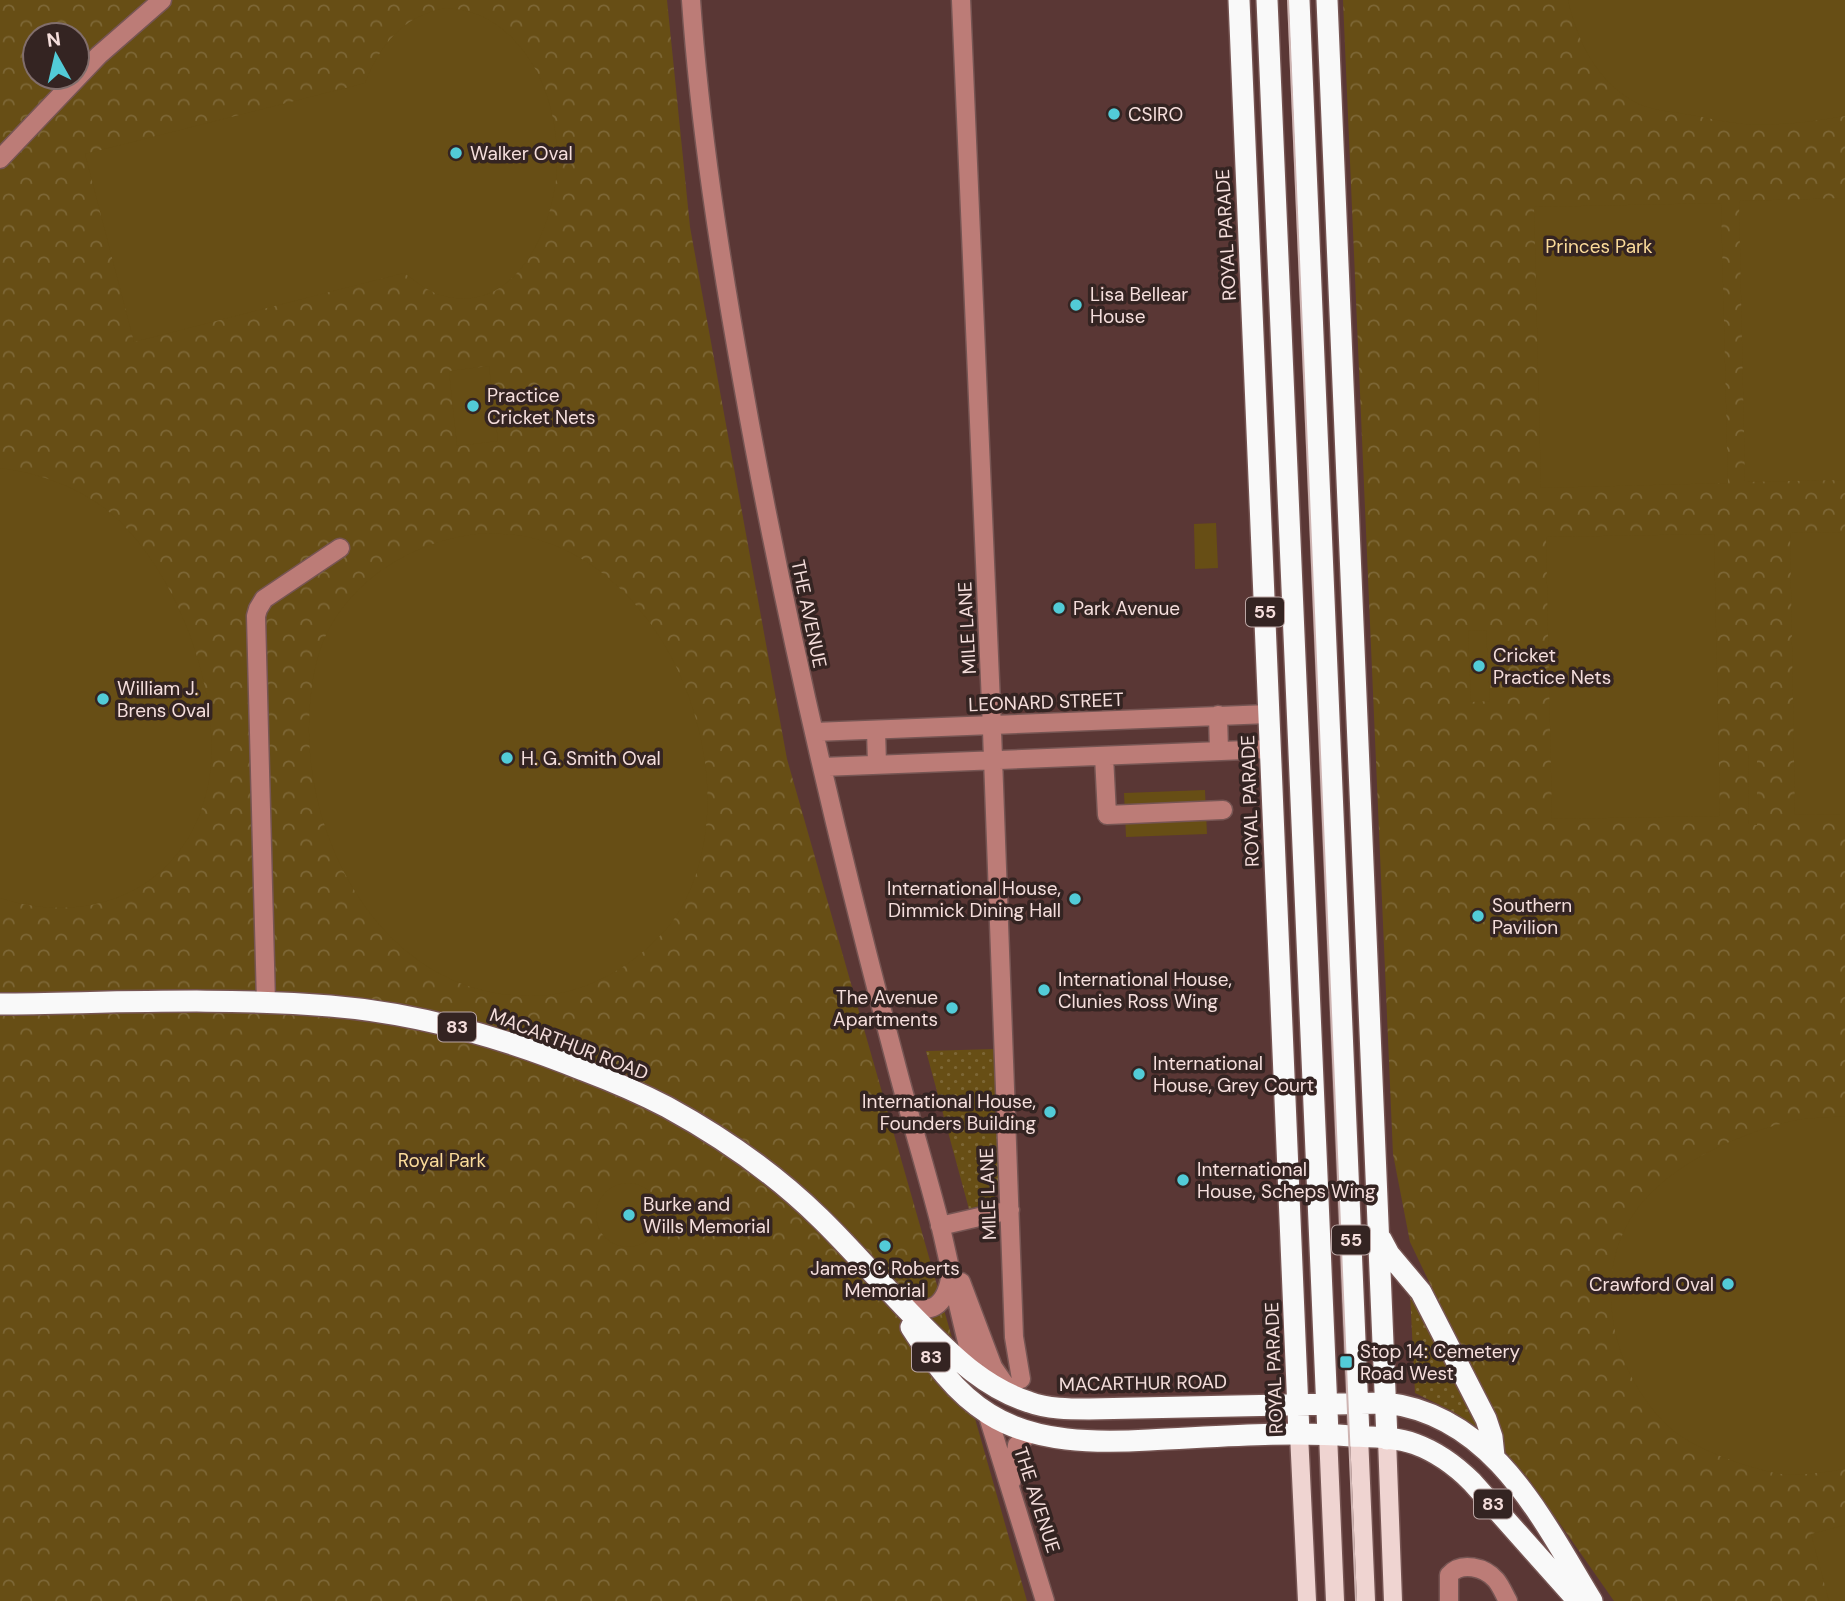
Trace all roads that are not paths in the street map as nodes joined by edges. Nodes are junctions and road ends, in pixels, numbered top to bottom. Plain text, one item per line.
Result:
1 (162, 0) edge
2 (691, 0) edge
3 (961, 0) edge
4 (1239, 0) edge
5 (1267, 0) edge
6 (1299, 0) edge
7 (1327, 0) edge
8 (1301, 40) junction
9 (1329, 40) junction
10 (0, 159) edge
11 (1343, 364) junction
12 (1314, 365) junction
13 (1284, 367) junction
14 (1255, 368) junction
15 (340, 548) dead end
16 (1355, 686) junction
17 (1328, 687) junction
18 (1269, 714) junction
19 (1217, 715) junction
20 (992, 725) junction
21 (1329, 727) junction
22 (1300, 729) junction
23 (876, 730) junction
24 (814, 732) junction
25 (1271, 749) junction
26 (1219, 751) junction
27 (1104, 756) junction
28 (1358, 759) junction
29 (993, 761) junction
30 (1331, 761) junction
31 (877, 764) junction
32 (822, 767) junction
33 (1223, 810) dead end
34 (1367, 949) junction
35 (1339, 950) junction
36 (265, 1003) junction
37 (0, 1004) edge
38 (1317, 1147) junction
39 (1287, 1149) junction
40 (1010, 1210) junction
41 (940, 1226) junction
42 (1379, 1233) junction
43 (950, 1276) junction
44 (891, 1295) junction
45 (976, 1375) junction
46 (1018, 1387) junction
47 (1298, 1403) junction
48 (1328, 1403) junction
49 (1357, 1403) junction
50 (1386, 1403) junction
51 (1076, 1409) junction
52 (987, 1413) junction
53 (1031, 1432) junction
54 (1300, 1434) junction
55 (1328, 1434) junction
56 (1359, 1436) junction
57 (1387, 1439) junction
58 (1494, 1455) junction
59 (1011, 1491) junction
60 (1045, 1601) edge
61 (1307, 1601) edge
62 (1335, 1601) edge
63 (1366, 1601) edge
64 (1393, 1601) edge
65 (1448, 1601) edge
66 (1508, 1601) edge
67 (1578, 1601) edge
68 (1592, 1601) edge

1 - 10 street
2 - 24 street, THE AVENUE
3 - 20 street, MILE LANE
4 - 14 highway, ROYAL PARADE / 55
5 - 13 highway, 55
6 - 8 highway, 55
7 - 9 highway, 55
8 - 9 highway
8 - 12 highway, 55
9 - 11 highway, 55
11 - 12 highway
11 - 16 highway, 55
12 - 17 highway, 55
13 - 14 highway
13 - 22 highway, 55
14 - 18 highway, ROYAL PARADE / 55
15 - 36 street
16 - 17 highway
16 - 28 highway, 55
17 - 21 highway, 55
18 - 19 street, LEONARD STREET
18 - 22 highway
18 - 25 highway, ROYAL PARADE / 55
19 - 20 street, LEONARD STREET
19 - 26 street
20 - 23 street, LEONARD STREET
20 - 29 street, MILE LANE
21 - 22 highway
21 - 30 highway, 55
22 - 25 highway
22 - 38 highway, 55
23 - 24 street, LEONARD STREET
23 - 31 street
24 - 32 street, THE AVENUE
25 - 26 street
25 - 39 highway, ROYAL PARADE / 55
26 - 27 street
27 - 29 street
27 - 33 street
28 - 30 highway
28 - 34 highway, 55
29 - 31 street
29 - 40 street, MILE LANE
30 - 35 highway, 55
31 - 32 street
32 - 41 street, THE AVENUE
34 - 35 highway
34 - 42 highway, 55
35 - 49 highway, 55
36 - 37 highway, MACARTHUR ROAD / 83
36 - 44 highway, MACARTHUR ROAD / 83
38 - 39 highway
38 - 48 highway, 55
39 - 47 highway, ROYAL PARADE / 55
40 - 41 street
40 - 46 street, MILE LANE
41 - 43 street, THE AVENUE
41 - 46 street, THE AVENUE
42 - 50 highway, 55
42 - 58 highway
43 - 44 street
43 - 45 street, THE AVENUE
44 - 45 highway, MACARTHUR ROAD / 83
44 - 52 highway, MACARTHUR ROAD / 83
45 - 46 highway, MACARTHUR ROAD / 83
45 - 52 highway
46 - 51 highway, MACARTHUR ROAD / 83
47 - 48 highway, MACARTHUR ROAD / 83
47 - 51 highway, MACARTHUR ROAD / 83
47 - 54 highway, ROYAL PARADE / 55
48 - 49 highway, MACARTHUR ROAD / 83
48 - 55 highway, 55
49 - 50 highway, 83
49 - 56 highway, 55
50 - 57 highway, 55
50 - 58 highway, 83
51 - 53 highway
52 - 53 highway, MACARTHUR ROAD / 83
52 - 59 street, THE AVENUE
53 - 54 highway, MACARTHUR ROAD / 83
53 - 59 street
54 - 55 highway, MACARTHUR ROAD / 83
54 - 61 main road, ROYAL PARADE / 55
55 - 56 highway, MACARTHUR ROAD / 83
55 - 62 main road, 55
56 - 57 highway, 83
56 - 63 main road, 55
57 - 64 main road, 55
57 - 67 highway, 83
58 - 68 highway, 83
59 - 60 street, THE AVENUE
65 - 66 street

